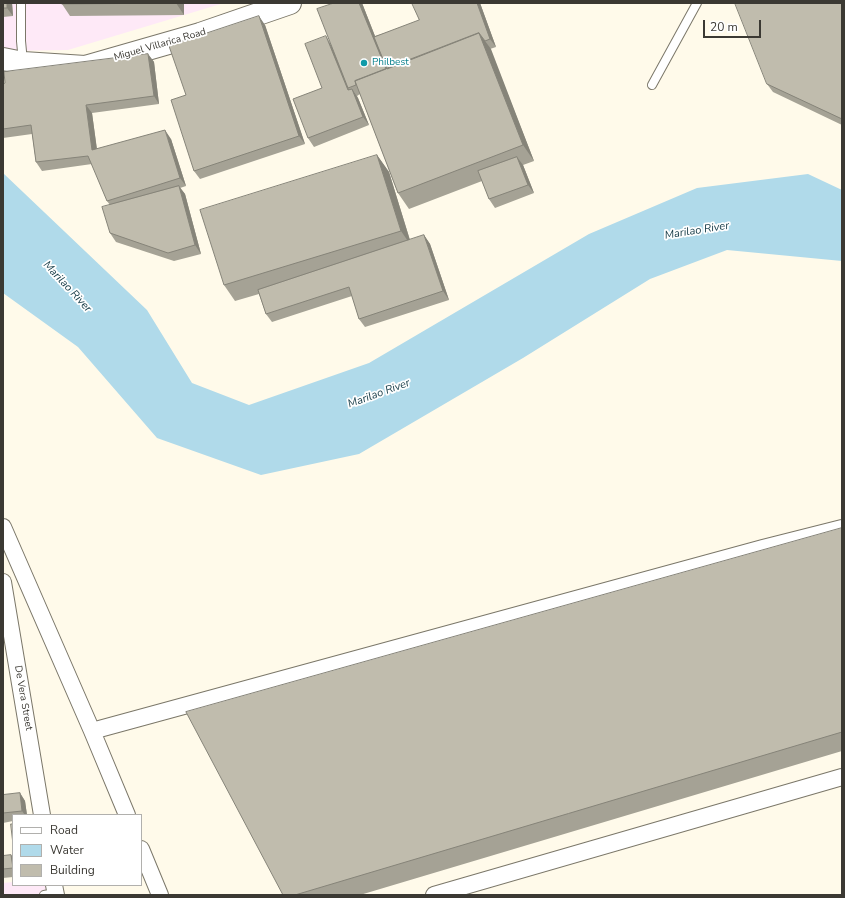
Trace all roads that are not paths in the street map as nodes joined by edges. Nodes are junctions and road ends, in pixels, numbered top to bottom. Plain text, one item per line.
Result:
1 (21, 3) edge
2 (290, 3) edge
3 (697, 3) edge
4 (13, 61) edge
5 (652, 85) dead end
6 (3, 527) edge
7 (842, 528) edge
8 (3, 582) edge
9 (92, 731) junction
10 (842, 777) edge
11 (42, 814) edge
12 (127, 814) edge
13 (142, 851) edge
14 (160, 895) edge
15 (434, 895) edge

1 - 4 lane
2 - 4 main road, Miguel Villarica Road
3 - 5 lane
6 - 9 street
7 - 9 street
8 - 11 street, De Vera Street
9 - 12 street
10 - 15 street
13 - 14 street

